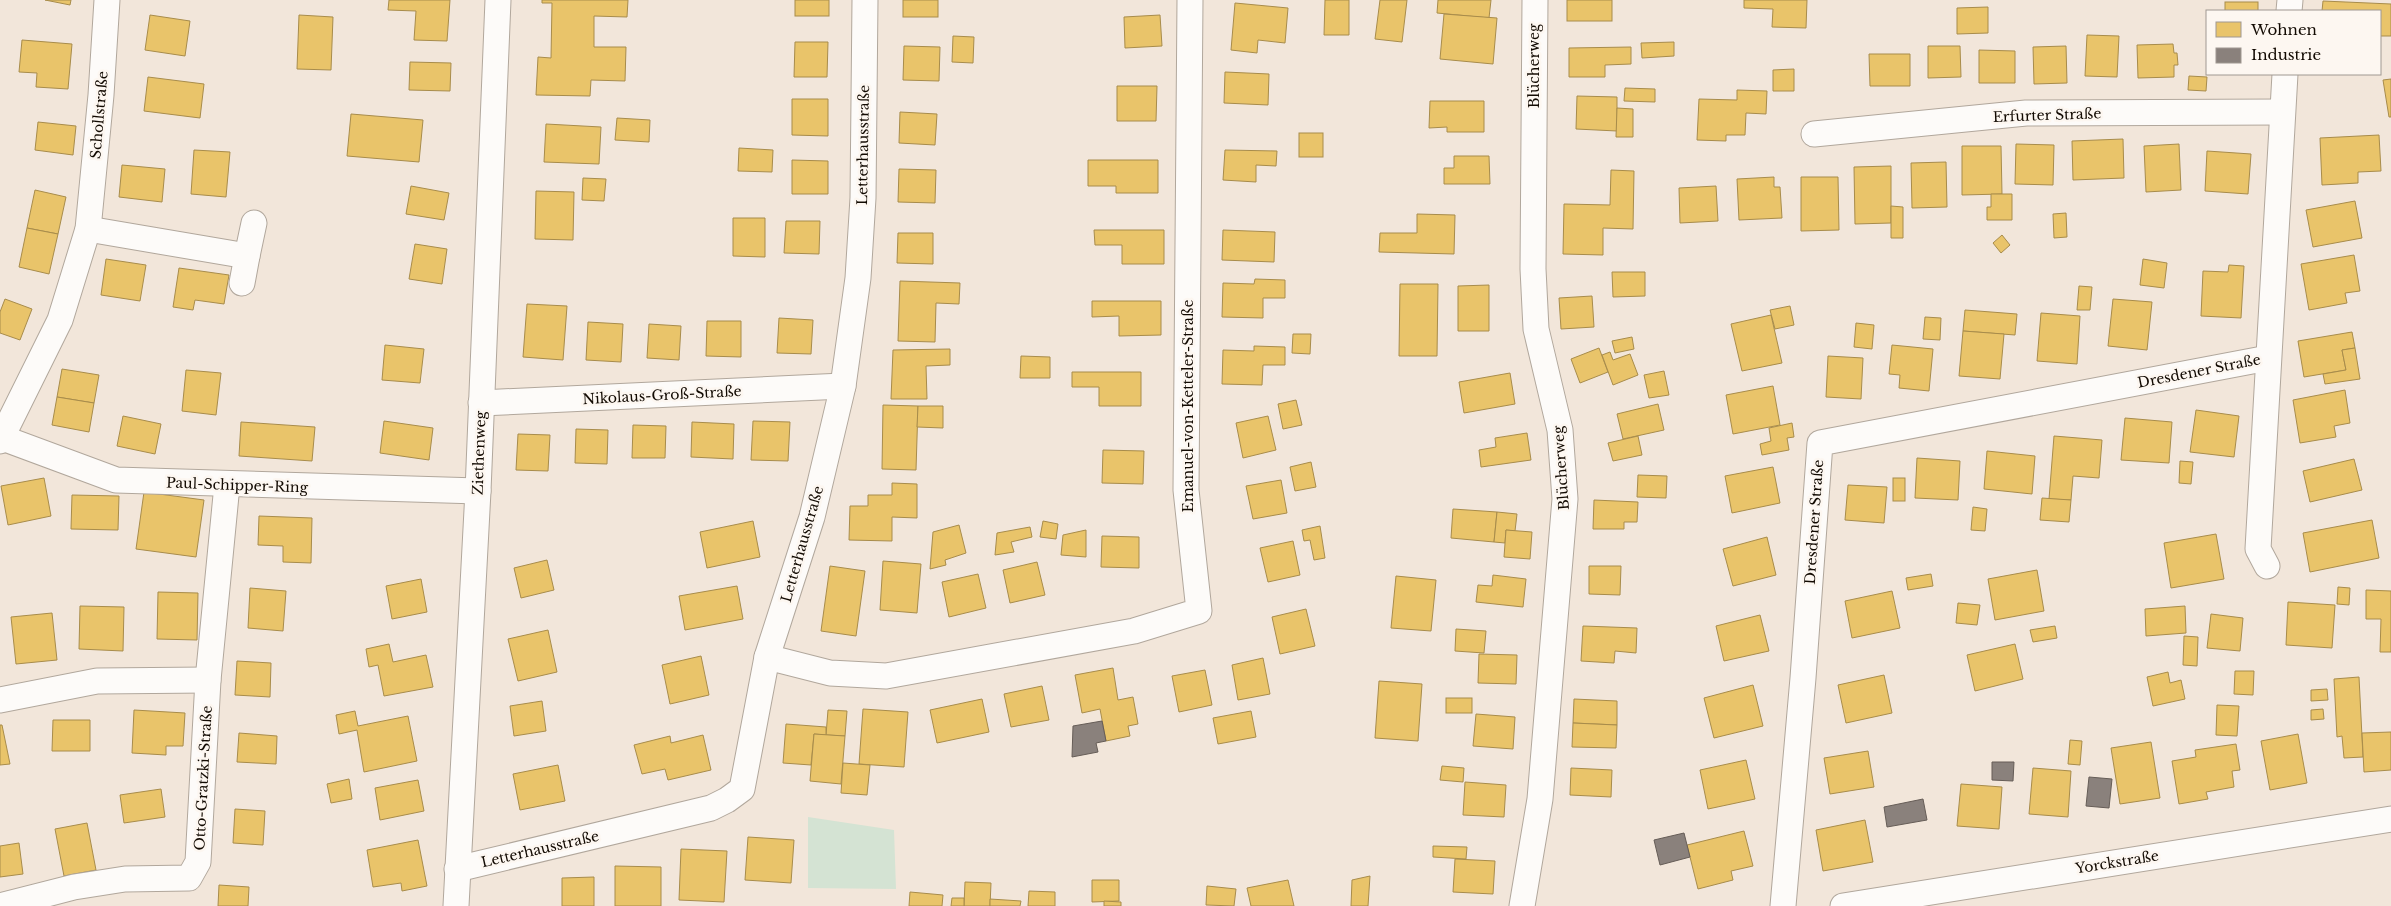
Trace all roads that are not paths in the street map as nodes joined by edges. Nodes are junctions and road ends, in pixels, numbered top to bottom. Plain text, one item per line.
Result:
1 (107, 0) edge
2 (498, 0) edge
3 (866, 0) edge
4 (1190, 0) edge
5 (1535, 0) edge
6 (2284, 75) edge
7 (2282, 112) junction
8 (1814, 134) dead end
9 (254, 223) dead end
10 (88, 229) junction
11 (247, 256) junction
12 (242, 282) dead end
13 (2268, 358) junction
14 (843, 386) junction
15 (481, 403) junction
16 (1, 438) edge
17 (227, 485) junction
18 (478, 491) junction
19 (2267, 566) dead end
20 (767, 657) junction
21 (208, 680) junction
22 (0, 700) edge
23 (2391, 818) edge
24 (457, 869) junction
25 (0, 906) edge
26 (456, 906) edge
27 (1522, 906) edge
28 (1783, 906) edge
29 (1843, 906) edge

1 - 10 street, Schollstraße
2 - 15 street, Ziethenweg
3 - 14 street, Letterhausstraße
4 - 20 street, Emanuel-von-Ketteler-Straße
5 - 27 street, Blücherweg
6 - 7 street, Dresdener Straße
7 - 8 street, Erfurter Straße
7 - 13 street, Dresdener Straße
9 - 11 street
10 - 11 street
10 - 16 street, Schollstraße
11 - 12 street
13 - 19 street, Dresdener Straße
13 - 28 street, Dresdener Straße
14 - 15 street, Nikolaus-Groß-Straße
14 - 20 street, Letterhausstraße
15 - 18 street, Ziethenweg
16 - 17 street, Paul-Schipper-Ring
17 - 18 street, Paul-Schipper-Ring
17 - 21 street, Otto-Gratzki-Straße
18 - 24 street, Ziethenweg
20 - 24 street, Letterhausstraße
21 - 22 street
21 - 25 street, Otto-Gratzki-Straße
23 - 29 street, Yorckstraße
24 - 26 street, Ziethenweg

